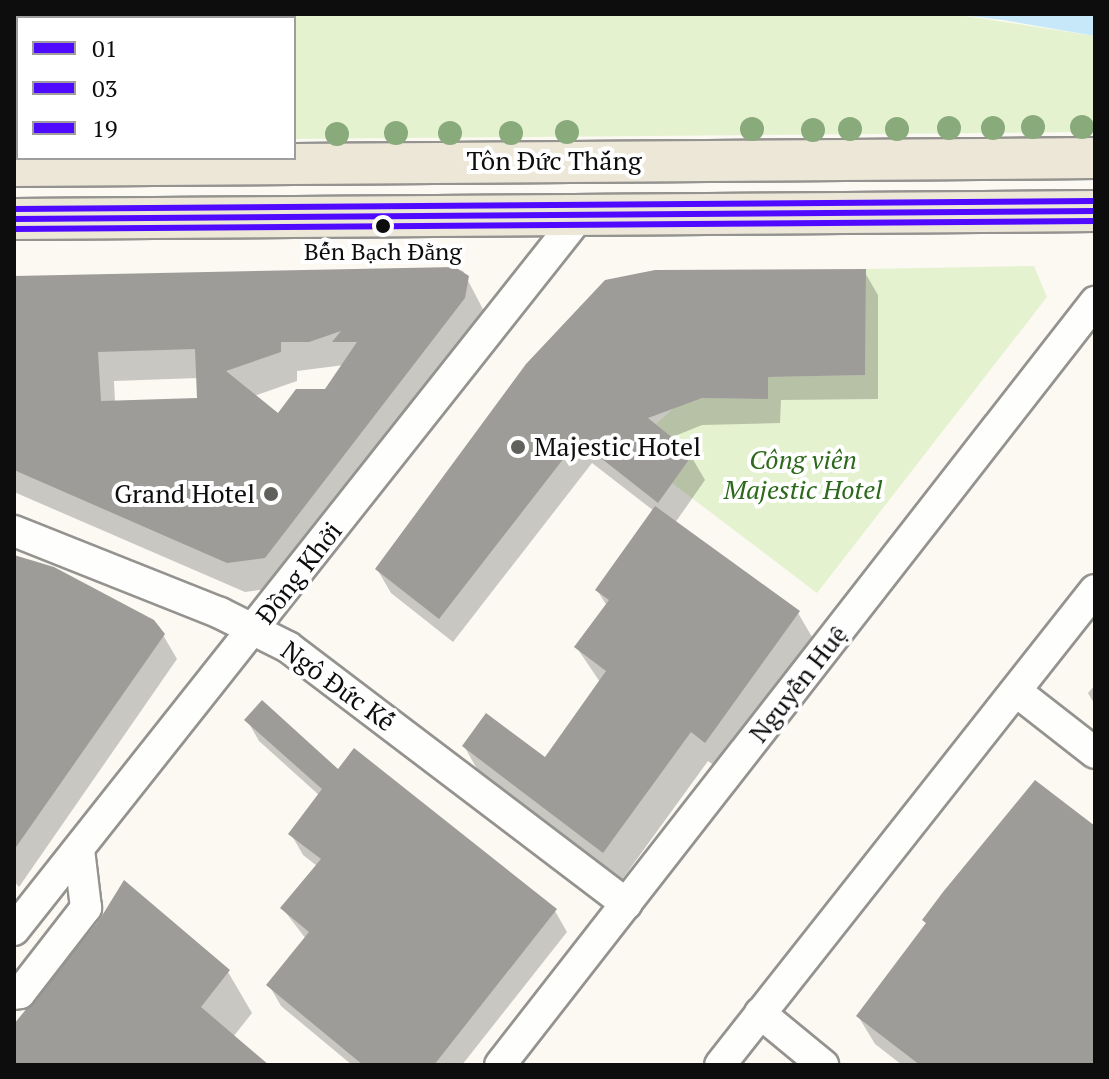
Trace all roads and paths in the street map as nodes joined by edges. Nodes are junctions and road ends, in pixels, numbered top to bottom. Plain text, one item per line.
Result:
1 (1095, 158) edge
2 (14, 166) edge
3 (1095, 211) edge
4 (581, 214) junction
5 (14, 219) edge
6 (1095, 302) edge
7 (1082, 335) edge
8 (14, 531) edge
9 (1095, 590) edge
10 (256, 628) junction
11 (1017, 692) junction
12 (1095, 753) edge
13 (79, 849) junction
14 (626, 904) junction
15 (14, 930) edge
16 (14, 994) edge
17 (760, 1013) junction
18 (500, 1065) edge
19 (720, 1065) edge
20 (823, 1065) edge

1 - 2 main road, Tôn Ðức Thắng
3 - 4 main road, Tôn Ðức Thắng
4 - 5 main road, Tôn Ðức Thắng
4 - 10 street, Ðồng Khởi
6 - 7 street, Nguyễn Huệ
7 - 14 street, Nguyễn Huệ
8 - 10 street, Ngô Ðức Kế
9 - 11 street
10 - 13 street, Ðồng Khởi
10 - 14 street, Ngô Ðức Kế
11 - 12 street
11 - 17 street
13 - 15 street, Ðồng Khởi
13 - 16 street
14 - 18 street, Nguyễn Huệ
17 - 19 street
17 - 20 street

